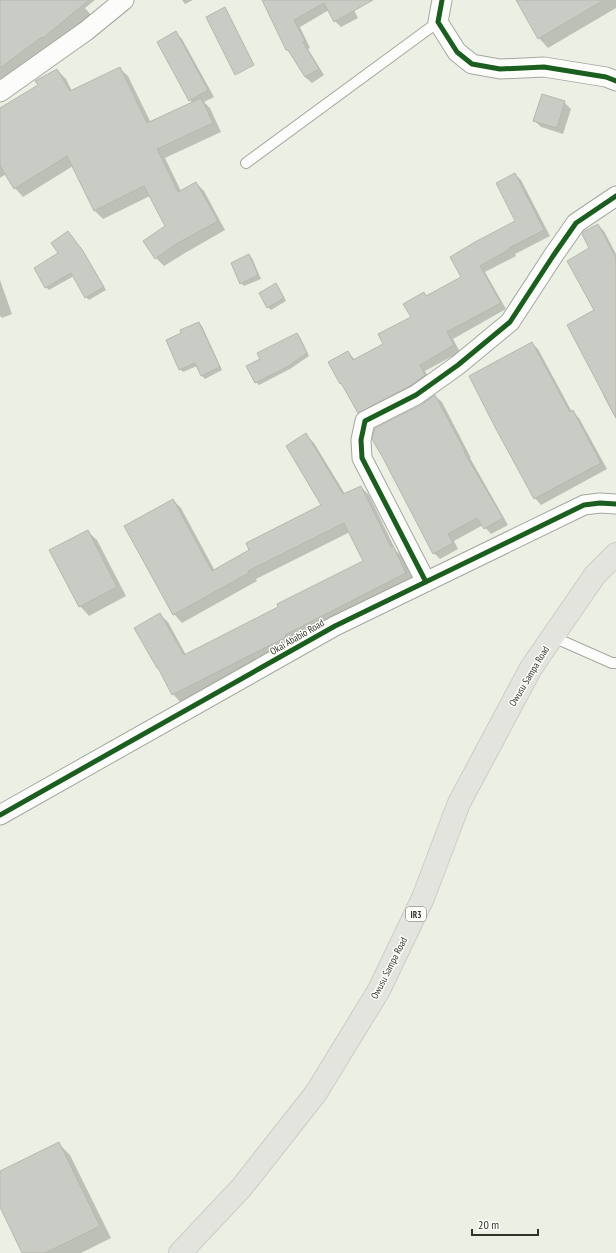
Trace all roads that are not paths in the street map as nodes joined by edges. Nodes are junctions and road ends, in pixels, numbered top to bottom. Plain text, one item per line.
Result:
1 (124, 0) edge
2 (442, 0) edge
3 (438, 22) junction
4 (616, 81) edge
5 (0, 92) edge
6 (246, 163) dead end
7 (616, 196) edge
8 (616, 504) edge
9 (616, 554) edge
10 (426, 582) junction
11 (552, 637) junction
12 (616, 663) edge
13 (0, 816) edge
14 (180, 1253) edge

1 - 5 street
2 - 3 street
3 - 4 street
3 - 6 lane
7 - 10 street
8 - 10 street, Okai Ababio Road
9 - 11 main road, Owusu Sampa Road / IR3
10 - 13 street, Okai Ababio Road
11 - 12 lane
11 - 14 main road, Owusu Sampa Road / IR3

